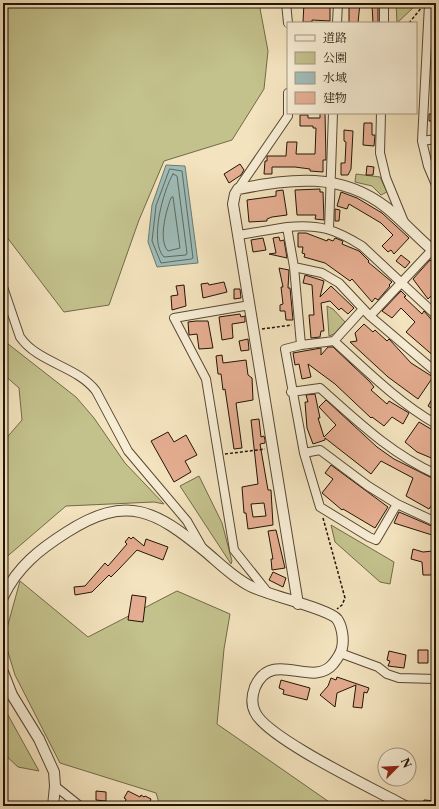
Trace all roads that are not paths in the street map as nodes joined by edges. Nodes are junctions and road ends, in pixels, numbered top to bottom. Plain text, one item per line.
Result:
1 (286, 3) edge
2 (338, 3) edge
3 (384, 3) edge
4 (430, 3) edge
5 (288, 22) edge
6 (337, 22) edge
7 (384, 22) edge
8 (288, 114) edge
9 (333, 114) edge
10 (381, 114) edge
11 (436, 140) edge
12 (422, 141) junction
13 (331, 181) junction
14 (436, 185) edge
15 (238, 190) junction
16 (404, 224) junction
17 (287, 227) junction
18 (329, 229) junction
19 (238, 235) junction
20 (434, 252) edge
21 (294, 267) junction
22 (401, 282) junction
23 (3, 287) edge
24 (250, 305) junction
25 (363, 309) junction
26 (436, 315) edge
27 (370, 316) junction
28 (334, 342) junction
29 (302, 345) junction
30 (436, 372) edge
31 (291, 392) junction
32 (436, 424) edge
33 (304, 453) junction
34 (436, 474) edge
35 (397, 504) junction
36 (436, 522) edge
37 (205, 552) junction
38 (269, 594) junction
39 (3, 597) edge
40 (298, 604) junction
41 (340, 653) junction
42 (3, 672) edge
43 (436, 679) edge
44 (55, 786) junction
45 (53, 806) edge
46 (80, 806) edge
47 (405, 806) edge

1 - 5 street
2 - 6 street
3 - 7 street
4 - 12 street
8 - 15 street
9 - 13 street
10 - 16 street
11 - 12 street
12 - 14 street
13 - 15 street
13 - 16 street
13 - 18 street
15 - 19 street
16 - 20 street
17 - 18 street
17 - 19 street
17 - 21 street
18 - 22 street
19 - 24 street
20 - 22 street
21 - 25 street
21 - 29 street
22 - 26 street
22 - 27 street
23 - 37 street
24 - 38 street
24 - 40 street
25 - 27 street
25 - 28 street
27 - 30 street
28 - 29 street
28 - 32 street
29 - 31 street
31 - 33 street
31 - 34 street
33 - 35 street
33 - 35 street
35 - 36 street
37 - 38 street
37 - 39 street
38 - 40 street
40 - 41 street
41 - 43 street
41 - 47 street
42 - 44 street
44 - 45 street
44 - 46 street

